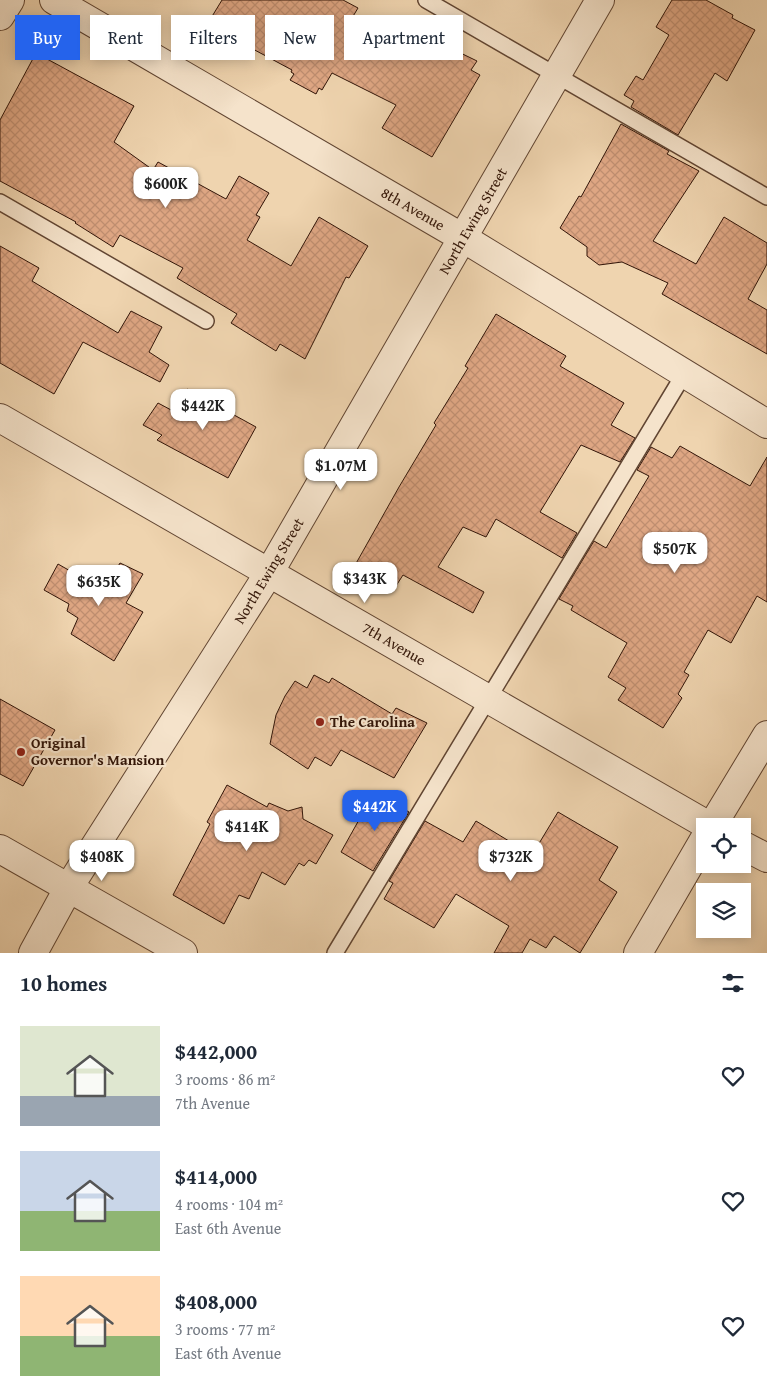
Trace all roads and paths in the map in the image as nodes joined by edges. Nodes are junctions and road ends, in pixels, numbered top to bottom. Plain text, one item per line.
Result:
1 (10, 0) edge
2 (54, 0) edge
3 (426, 0) edge
4 (600, 0) edge
5 (0, 16) edge
6 (556, 76) junction
7 (767, 197) edge
8 (0, 202) edge
9 (463, 238) junction
10 (206, 321) dead end
11 (684, 374) junction
12 (0, 418) edge
13 (767, 424) edge
14 (270, 573) junction
15 (488, 699) junction
16 (767, 734) edge
17 (696, 818) edge
18 (715, 818) edge
19 (0, 849) edge
20 (751, 849) edge
21 (696, 853) edge
22 (767, 858) edge
23 (69, 887) junction
24 (33, 953) edge
25 (183, 953) edge
26 (335, 953) edge
27 (638, 953) edge

1 - 5 street
2 - 9 street, 8th Avenue
3 - 6 lane
4 - 6 street, North Ewing Street
6 - 7 lane
6 - 9 street, North Ewing Street
8 - 10 lane
9 - 11 street, 8th Avenue
9 - 14 street, North Ewing Street
11 - 13 street, 8th Avenue
11 - 15 lane
12 - 14 street, 7th Avenue
14 - 15 street, 7th Avenue
14 - 23 street, North Ewing Street
15 - 17 street, 7th Avenue
15 - 26 lane
16 - 18 street
19 - 23 street
20 - 22 street
21 - 27 street
23 - 24 street, North Ewing Street
23 - 25 street

